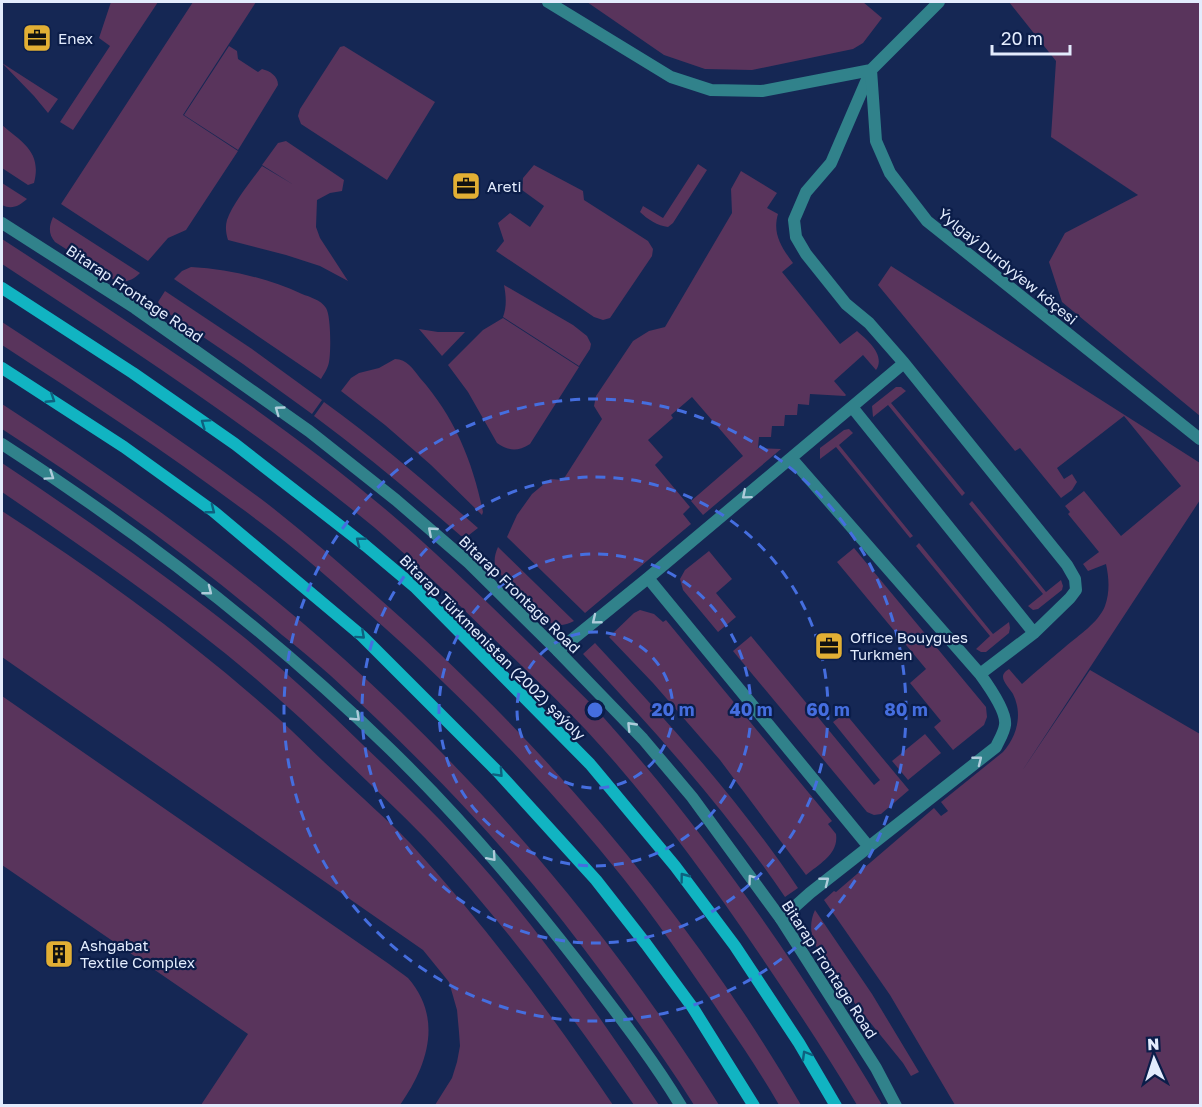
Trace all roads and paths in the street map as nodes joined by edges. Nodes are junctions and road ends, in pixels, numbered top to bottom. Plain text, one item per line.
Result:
1 (548, 2) edge
2 (939, 2) edge
3 (871, 70) junction
4 (2, 223) edge
5 (2, 288) edge
6 (904, 363) junction
7 (2, 368) edge
8 (852, 407) junction
9 (1200, 439) edge
10 (2, 444) edge
11 (791, 458) junction
12 (648, 578) junction
13 (1034, 633) junction
14 (558, 651) junction
15 (980, 674) junction
16 (869, 847) junction
17 (780, 919) junction
18 (681, 1106) edge
19 (754, 1106) edge
20 (836, 1106) edge
21 (896, 1106) edge

1 - 3 street
2 - 3 street
3 - 6 street
3 - 9 street, Ýylgaý Durdyýew köçesi
14 -> 4 street, Bitarap Frontage Road
20 -> 5 main road, Bitarap Türkmenistan (2002) şaýoly
6 - 8 street
6 - 13 street
7 -> 19 main road
8 - 11 street
8 - 13 street
10 -> 18 street
11 -> 12 street
11 - 15 street
12 -> 14 street
12 - 16 street
13 - 15 street
17 -> 14 street, Bitarap Frontage Road
16 -> 15 street
17 -> 16 street
17 - 21 street, Bitarap Frontage Road

